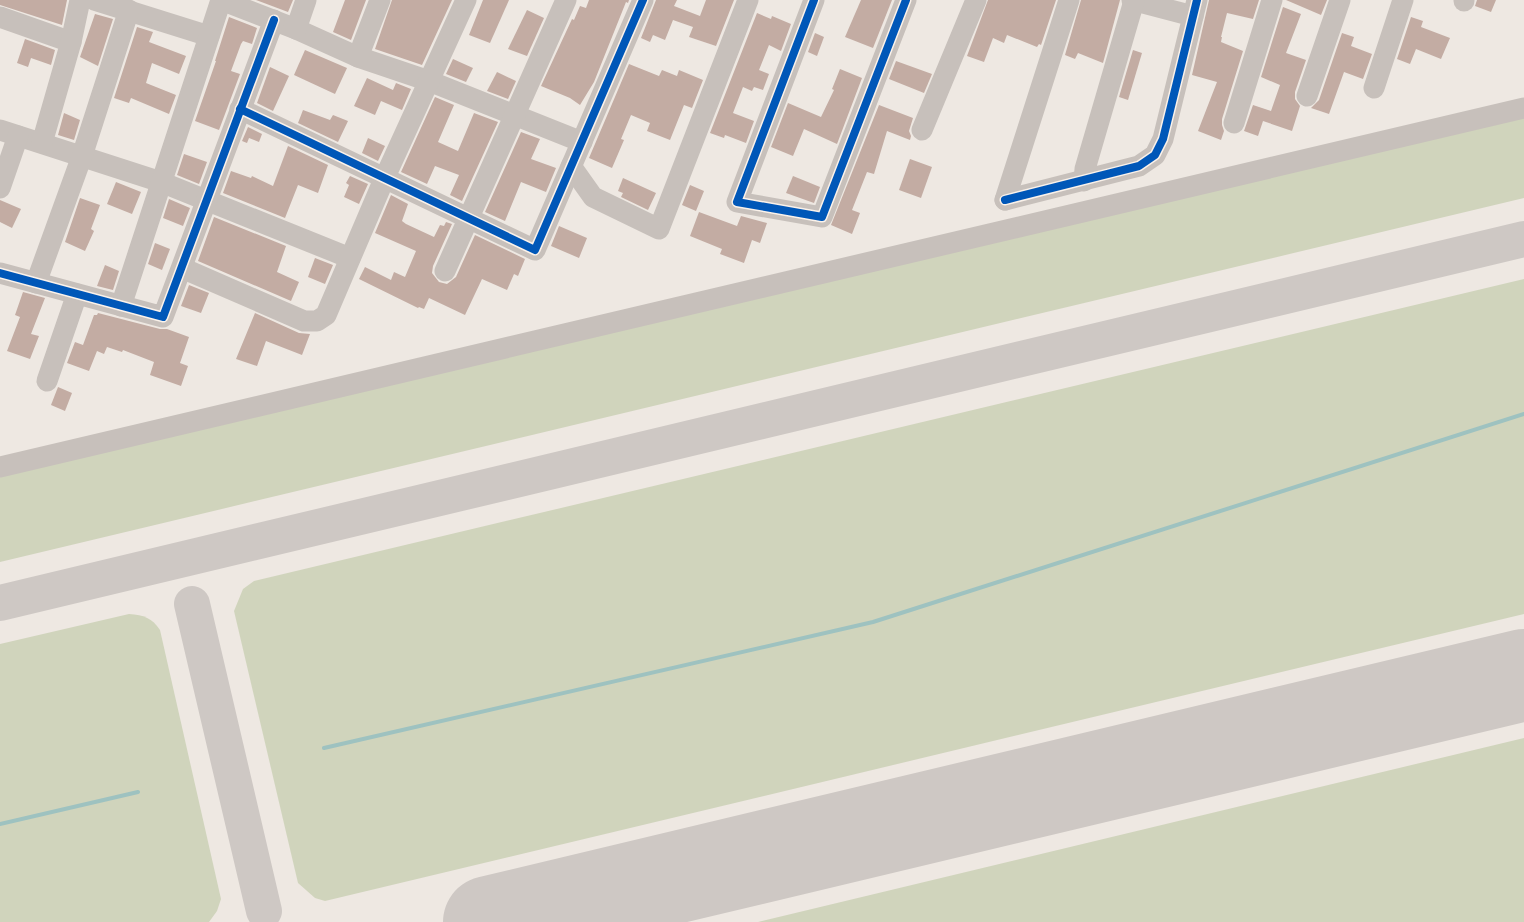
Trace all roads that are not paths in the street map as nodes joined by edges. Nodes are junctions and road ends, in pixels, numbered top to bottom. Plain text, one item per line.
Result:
1 (80, 0) edge
2 (94, 0) edge
3 (221, 0) edge
4 (306, 0) edge
5 (380, 0) edge
6 (466, 0) edge
7 (566, 0) edge
8 (643, 0) edge
9 (748, 0) edge
10 (814, 0) edge
11 (906, 0) edge
12 (976, 0) edge
13 (1069, 0) edge
14 (1133, 0) edge
15 (1272, 0) edge
16 (1340, 0) edge
17 (1403, 0) edge
18 (1195, 8) edge
19 (129, 10) junction
20 (0, 16) edge
21 (274, 20) junction
22 (296, 29) junction
23 (209, 36) junction
24 (71, 42) junction
25 (358, 57) junction
26 (429, 81) junction
27 (1374, 88) dead end
28 (1306, 96) dead end
29 (1524, 108) edge
30 (240, 109) junction
31 (515, 115) junction
32 (1234, 123) dead end
33 (922, 130) dead end
34 (9, 133) edge
35 (582, 142) junction
36 (42, 143) junction
37 (82, 156) junction
38 (572, 166) junction
39 (385, 177) junction
40 (1084, 181) junction
41 (161, 182) junction
42 (0, 188) edge
43 (207, 199) junction
44 (469, 218) junction
45 (350, 258) junction
46 (182, 268) junction
47 (445, 271) dead end
48 (0, 273) edge
49 (36, 283) junction
50 (77, 294) junction
51 (121, 306) junction
52 (47, 381) dead end
53 (0, 467) edge

1 - 24 street
2 - 19 street
3 - 21 street
3 - 23 street
4 - 22 street
5 - 25 street
6 - 26 street
7 - 31 street
8 - 35 street
9 - 38 street
10 - 11 street
12 - 33 street
13 - 40 street
14 - 18 street
14 - 40 street
15 - 32 street
16 - 28 street
17 - 27 street
18 - 40 street
19 - 23 street
19 - 37 street
20 - 24 street
21 - 22 street
21 - 30 street
22 - 25 street
23 - 41 street
24 - 36 street
25 - 26 street
26 - 31 street
26 - 39 street
29 - 53 street
30 - 39 street
30 - 43 street
31 - 35 street
31 - 44 street
34 - 36 street
34 - 42 street
35 - 38 street
36 - 37 street
37 - 41 street
37 - 49 street
38 - 44 street
39 - 44 street
39 - 45 street
41 - 43 street
41 - 51 street
43 - 45 street
43 - 46 street
44 - 47 street
45 - 46 street
46 - 51 street
48 - 49 street
49 - 50 street
50 - 51 street
50 - 52 street

